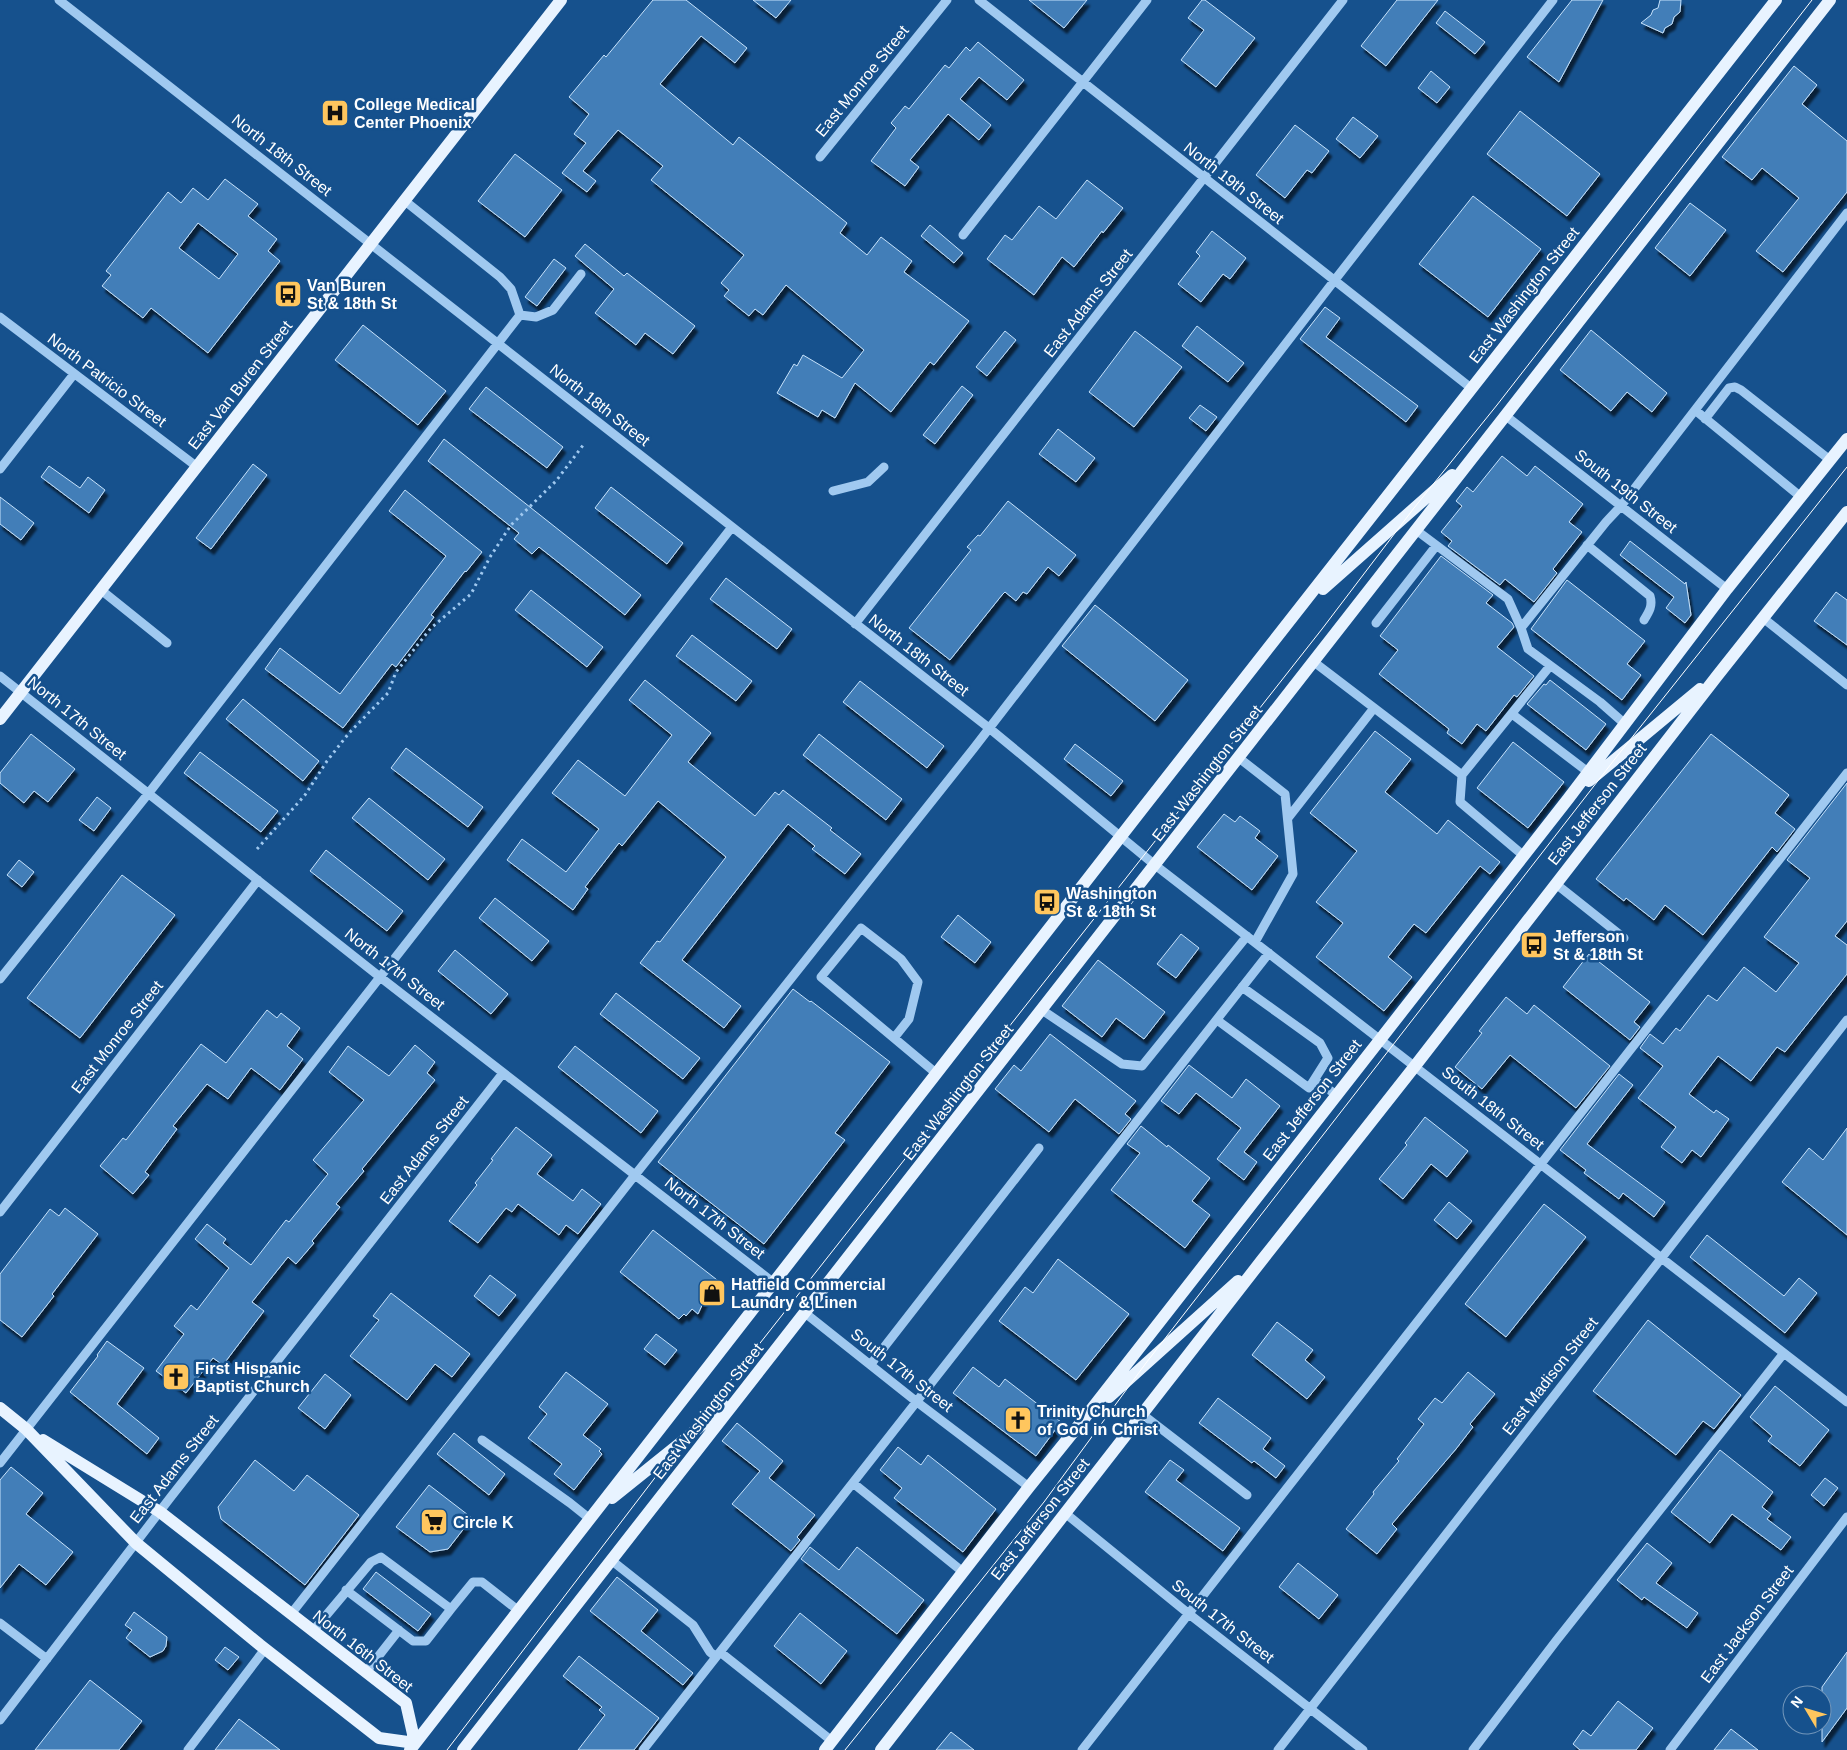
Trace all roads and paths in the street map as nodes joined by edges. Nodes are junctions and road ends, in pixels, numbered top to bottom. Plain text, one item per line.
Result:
1 (59, 0) edge
2 (561, 0) edge
3 (947, 0) edge
4 (979, 0) edge
5 (1147, 0) edge
6 (1343, 0) edge
7 (1554, 0) edge
8 (1776, 0) edge
9 (1830, 0) edge
10 (1084, 81) junction
11 (820, 158) dead end
12 (1204, 179) junction
13 (405, 201) junction
14 (1847, 213) edge
15 (963, 235) dead end
16 (371, 244) junction
17 (581, 274) dead end
18 (1334, 281) junction
19 (520, 315) junction
20 (0, 317) edge
21 (497, 343) junction
22 (74, 374) junction
23 (1472, 388) junction
24 (1695, 410) junction
25 (1506, 416) junction
26 (1705, 419) junction
27 (1847, 439) edge
28 (584, 444) dead end
29 (1476, 453) junction
30 (1830, 460) junction
31 (196, 466) junction
32 (884, 467) dead end
33 (0, 469) edge
34 (833, 491) dead end
35 (1801, 497) junction
36 (1621, 506) junction
37 (1847, 512) edge
38 (732, 527) junction
39 (1416, 530) junction
40 (1587, 545) junction
41 (1436, 546) junction
42 (1727, 589) junction
43 (100, 590) junction
44 (1298, 611) junction
45 (1763, 618) junction
46 (1644, 620) dead end
47 (855, 624) junction
48 (1376, 624) dead end
49 (1521, 628) junction
50 (167, 643) dead end
51 (1314, 662) junction
52 (1550, 666) junction
53 (0, 676) edge
54 (1717, 676) junction
55 (1847, 685) edge
56 (21, 692) junction
57 (1374, 708) junction
58 (1512, 714) junction
59 (0, 719) edge
60 (1625, 724) junction
61 (989, 728) junction
62 (1239, 758) junction
63 (1588, 772) junction
64 (1847, 772) edge
65 (1462, 775) junction
66 (148, 794) junction
67 (1568, 800) junction
68 (1288, 818) junction
69 (1121, 837) junction
70 (257, 849) dead end
71 (1524, 856) junction
72 (1155, 864) junction
73 (258, 880) junction
74 (1556, 884) junction
75 (1247, 936) junction
76 (1624, 938) dead end
77 (1255, 942) junction
78 (1269, 953) junction
79 (380, 977) junction
80 (0, 979) edge
81 (1242, 987) junction
82 (1042, 1010) junction
83 (1217, 1020) junction
84 (1847, 1020) edge
85 (894, 1038) junction
86 (1380, 1039) junction
87 (1415, 1066) junction
88 (503, 1073) junction
89 (937, 1074) junction
90 (1314, 1080) junction
91 (1337, 1094) junction
92 (1039, 1148) dead end
93 (1541, 1164) junction
94 (635, 1175) junction
95 (0, 1212) edge
96 (1661, 1258) junction
97 (1262, 1260) junction
98 (774, 1283) junction
99 (806, 1313) junction
100 (1784, 1353) junction
101 (871, 1364) junction
102 (751, 1383) junction
103 (917, 1402) junction
104 (1847, 1402) edge
105 (0, 1408) edge
106 (1142, 1414) junction
107 (1084, 1420) junction
108 (26, 1429) junction
109 (482, 1440) dead end
110 (0, 1463) edge
111 (853, 1483) junction
112 (1029, 1487) junction
113 (1247, 1495) dead end
114 (160, 1512) junction
115 (1065, 1514) junction
116 (593, 1515) junction
117 (1847, 1517) edge
118 (136, 1544) junction
119 (611, 1560) junction
120 (963, 1572) junction
121 (346, 1590) junction
122 (451, 1609) junction
123 (519, 1611) junction
124 (292, 1614) junction
125 (1189, 1614) junction
126 (0, 1623) edge
127 (399, 1630) junction
128 (313, 1631) junction
129 (265, 1649) junction
130 (718, 1654) junction
131 (47, 1659) junction
132 (366, 1672) junction
133 (1310, 1708) junction
134 (0, 1720) edge
135 (829, 1745) edge
136 (416, 1748) edge
137 (188, 1750) edge
138 (463, 1750) edge
139 (643, 1750) edge
140 (881, 1750) edge
141 (1082, 1750) edge
142 (1278, 1750) edge
143 (1363, 1750) edge
144 (1473, 1750) edge
145 (1670, 1750) edge

1 - 16 street, North 18th Street
2 - 13 main road, East Van Buren Street
3 - 11 street, East Monroe Street
4 - 10 street, North 19th Street
5 - 10 street
6 - 12 street, East Adams Street
7 - 18 street
8 - 23 main road, East Washington Street
9 - 25 main road, East Washington Street
10 - 12 street, North 19th Street
10 - 15 street
12 - 18 street, North 19th Street
12 - 47 street, East Adams Street
13 - 16 main road, East Van Buren Street
13 - 19 street
14 - 24 street
16 - 21 street, North 18th Street
16 - 31 main road, East Van Buren Street
17 - 19 street
18 - 23 street, North 19th Street
18 - 61 street
19 - 21 street
20 - 22 street, North Patricio Street
21 - 38 street, North 18th Street
21 - 66 street
22 - 31 street, North Patricio Street
22 - 33 street
23 - 44 main road, East Washington Street
24 - 26 street
24 - 36 street
25 - 29 main road, East Washington Street
25 - 36 street, South 19th Street
26 - 30 street
26 - 35 street
27 - 30 main road, East Jefferson Street
28 - 70 path
29 - 39 main road, East Washington Street
29 - 44 main road, East Washington Street
30 - 35 main road, East Jefferson Street
31 - 43 main road, East Van Buren Street
32 - 34 street
35 - 42 main road, East Jefferson Street
36 - 40 street
36 - 42 street, South 19th Street
37 - 45 main road, East Jefferson Street
38 - 47 street, North 18th Street
38 - 79 street
39 - 41 street
39 - 51 main road, East Washington Street
40 - 46 street
40 - 49 street
41 - 48 street
41 - 49 street
42 - 60 main road, East Jefferson Street
43 - 50 street
43 - 56 main road, East Van Buren Street
44 - 69 main road, East Washington Street
45 - 54 main road, East Jefferson Street
45 - 55 street
47 - 61 street, North 18th Street
49 - 52 street
51 - 57 street
51 - 62 main road, East Washington Street
52 - 58 street
52 - 60 street
53 - 56 street, North 17th Street
54 - 67 main road, East Jefferson Street
54 - 74 main road, East Jefferson Street
56 - 59 main road, East Van Buren Street
56 - 66 street, North 17th Street
57 - 65 street
57 - 68 street
58 - 63 street
58 - 65 street
60 - 63 main road, East Jefferson Street
61 - 69 street, North 18th Street
61 - 94 street
62 - 68 street
62 - 72 main road, East Washington Street
63 - 67 main road, East Jefferson Street
64 - 93 street
65 - 71 street
66 - 73 street, North 17th Street
66 - 80 street
67 - 71 main road, East Jefferson Street
68 - 77 street
69 - 72 street, South 18th Street
69 - 89 main road, East Washington Street
71 - 86 main road, East Jefferson Street
72 - 75 street, South 18th Street
72 - 82 main road, East Washington Street
73 - 79 street, North 17th Street
73 - 95 street, East Monroe Street
74 - 76 street
74 - 87 main road, East Jefferson Street
75 - 77 street, South 18th Street
75 - 82 street
77 - 78 street, South 18th Street
78 - 81 street
78 - 86 street, South 18th Street
79 - 88 street, North 17th Street
79 - 108 street
81 - 83 street
81 - 90 street
82 - 99 main road, East Washington Street
83 - 90 street
83 - 103 street
84 - 96 street, East Madison Street
85 - 85 street
85 - 89 street
86 - 87 street, South 18th Street
86 - 91 main road, East Jefferson Street
87 - 93 street, South 18th Street
87 - 97 main road, East Jefferson Street
88 - 94 street, North 17th Street
88 - 114 street, East Adams Street
89 - 98 main road, East Washington Street
90 - 91 street
91 - 107 main road, East Jefferson Street
92 - 101 street
93 - 96 street, South 18th Street
93 - 125 street
94 - 98 street, North 17th Street
94 - 124 street
96 - 100 street, South 18th Street
96 - 133 street, East Madison Street
97 - 106 main road, East Jefferson Street
97 - 107 main road, East Jefferson Street
98 - 116 main road, East Washington Street
99 - 101 street, South 17th Street
99 - 102 main road, East Washington Street
100 - 104 street, South 18th Street
100 - 144 street
101 - 103 street, South 17th Street
102 - 116 main road
102 - 119 main road, East Washington Street
103 - 111 street
103 - 112 street, South 17th Street
105 - 108 main road, North 16th Street
106 - 113 street
106 - 115 main road, East Jefferson Street
107 - 112 main road, East Jefferson Street
108 - 110 street
108 - 114 main road, North 16th Street
108 - 118 main road, North 16th Street
109 - 116 street
111 - 120 street
111 - 130 street
112 - 120 main road, East Jefferson Street
114 - 118 street, East Adams Street
114 - 124 main road, North 16th Street
115 - 125 street, South 17th Street
115 - 140 main road, East Jefferson Street
116 - 123 main road, East Washington Street
117 - 145 street, East Jackson Street
118 - 129 main road, North 16th Street
118 - 131 street, East Adams Street
119 - 130 street
119 - 138 main road, East Washington Street
120 - 135 main road, East Jefferson Street
121 - 122 street
121 - 127 street
121 - 128 street
122 - 123 street
122 - 127 street
123 - 136 main road, East Washington Street
124 - 128 main road, North 16th Street
125 - 133 street, South 17th Street
125 - 141 street
126 - 131 street
127 - 132 street
128 - 132 main road, North 16th Street
129 - 136 main road, North 16th Street
129 - 137 street
130 - 135 street
130 - 139 street
131 - 134 street, East Adams Street
132 - 136 main road, North 16th Street
133 - 142 street, East Madison Street
133 - 143 street, South 17th Street

